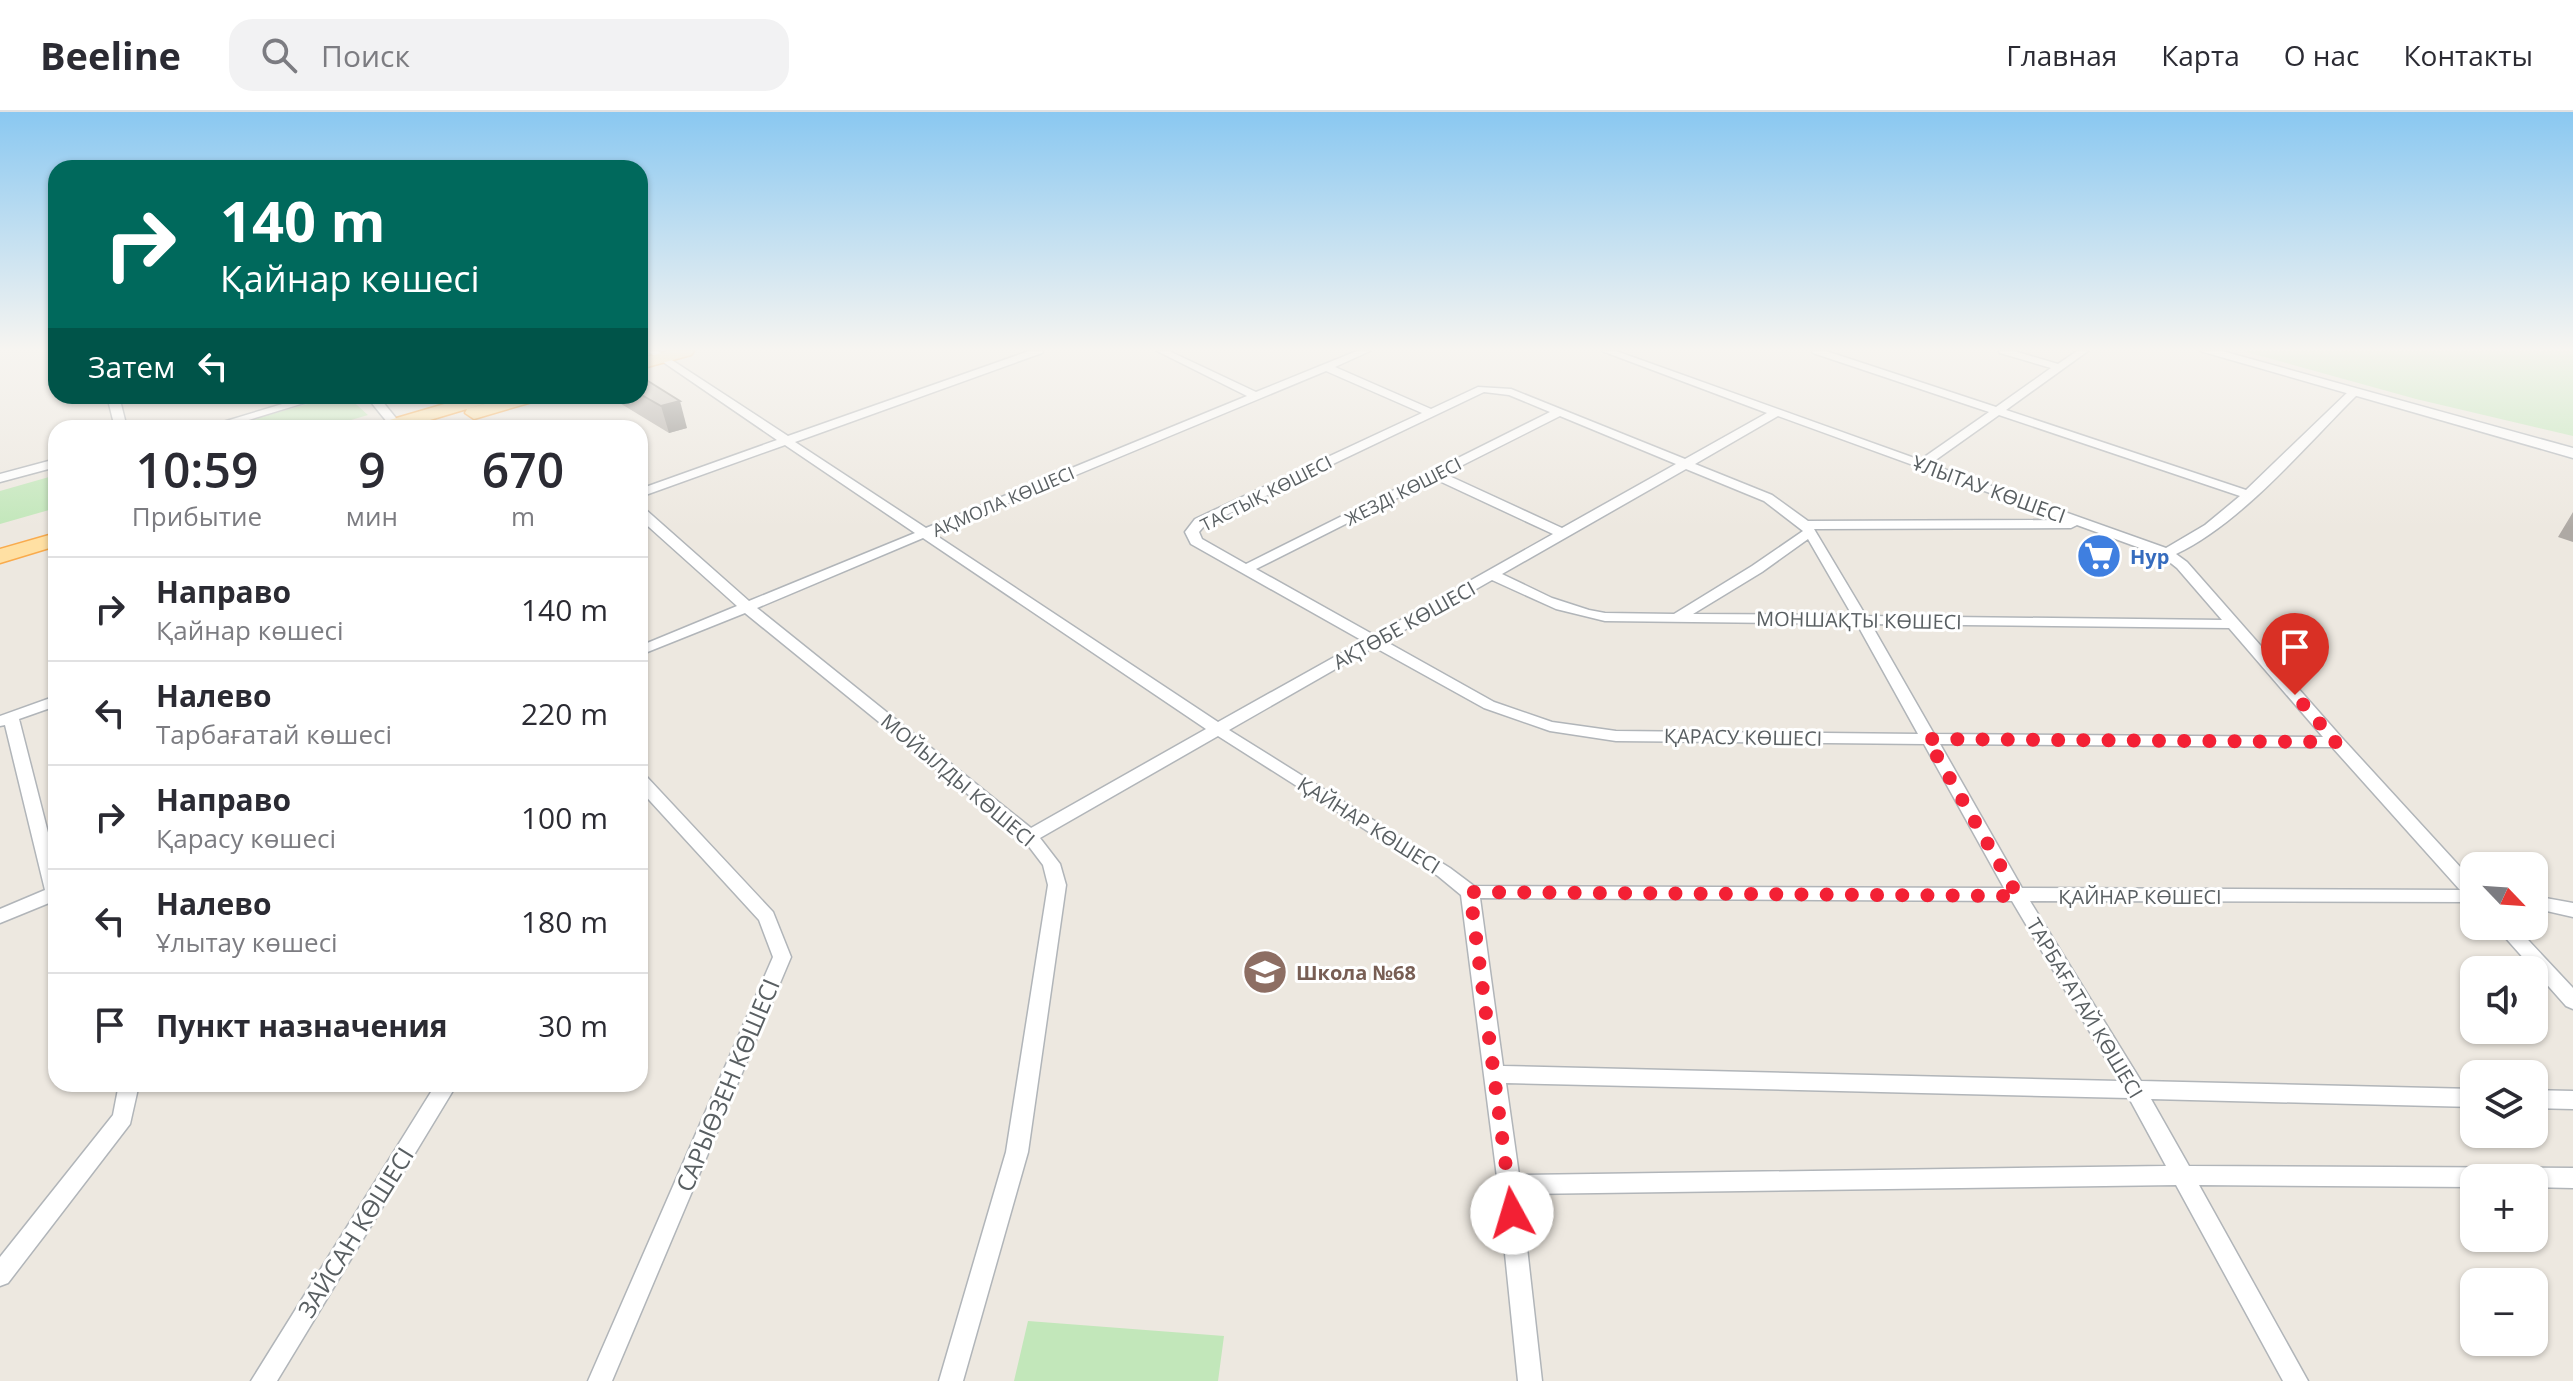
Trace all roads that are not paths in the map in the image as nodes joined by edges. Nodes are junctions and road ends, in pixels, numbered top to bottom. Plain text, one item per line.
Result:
1 (271, 410) edge
2 (446, 410) edge
3 (485, 410) edge
4 (744, 410) edge
5 (875, 410) edge
6 (1222, 410) edge
7 (1425, 410) edge
8 (1437, 410) edge
9 (1556, 410) edge
10 (1772, 410) edge
11 (1992, 410) edge
12 (2335, 410) edge
13 (2419, 410) edge
14 (1560, 412) junction
15 (1777, 412) junction
16 (1997, 412) junction
17 (1431, 413) junction
18 (237, 420) edge
19 (414, 420) edge
20 (452, 420) edge
21 (791, 441) junction
22 (2573, 453) edge
23 (1685, 463) junction
24 (1922, 464) junction
25 (48, 465) edge
26 (1436, 475) junction
27 (0, 478) edge
28 (648, 490) edge
29 (2247, 494) junction
30 (648, 519) edge
31 (2085, 524) junction
32 (48, 527) edge
33 (1807, 528) junction
34 (927, 533) junction
35 (1564, 534) junction
36 (0, 541) edge
37 (48, 541) edge
38 (1196, 541) joint
39 (2167, 553) junction
40 (0, 556) edge
41 (1246, 569) junction
42 (1493, 575) junction
43 (747, 607) junction
44 (1677, 618) junction
45 (1861, 620) junction
46 (2233, 624) junction
47 (1375, 640) junction
48 (648, 648) edge
49 (48, 704) edge
50 (6, 719) edge
51 (1220, 731) junction
52 (1927, 739) junction
53 (2336, 742) junction
54 (648, 789) edge
55 (1030, 836) junction
56 (48, 870) edge
57 (2460, 879) edge
58 (1470, 892) junction
59 (2460, 894) edge
60 (2018, 896) junction
61 (48, 898) edge
62 (2548, 905) edge
63 (2573, 910) edge
64 (0, 916) edge
65 (2517, 940) edge
66 (2573, 1001) edge
67 (1494, 1074) junction
68 (2136, 1091) junction
69 (128, 1092) edge
70 (442, 1092) edge
71 (2460, 1098) edge
72 (2548, 1099) edge
73 (2573, 1100) edge
74 (2181, 1175) junction
75 (2573, 1178) edge
76 (1509, 1185) junction
77 (0, 1275) edge
78 (263, 1381) edge
79 (600, 1381) edge
80 (951, 1381) edge
81 (1530, 1381) edge
82 (2296, 1381) edge

1 - 18 street
2 - 19 main road
3 - 20 main road
4 - 21 street, ҚАЙНАР КӨШЕСІ
5 - 21 street
6 - 34 street, АҚМОЛА КӨШЕСІ
7 - 17 street
8 - 17 street, ТАСТЫҚ КӨШЕСІ
9 - 14 street, ТАРБАҒАТАЙ КӨШЕСІ
10 - 15 street, ҰЛЫТАУ КӨШЕСІ
11 - 16 street
12 - 29 street
13 - 22 street
14 - 23 street, ТАРБАҒАТАЙ КӨШЕСІ
14 - 26 street, ЖЕЗДІ КӨШЕСІ
15 - 23 street, АҚТӨБЕ КӨШЕСІ
15 - 24 street, ҰЛЫТАУ КӨШЕСІ
16 - 24 street
16 - 29 street
17 - 38 street, ТАСТЫҚ КӨШЕСІ
21 - 28 street
21 - 34 street, ҚАЙНАР КӨШЕСІ
23 - 33 street, ТАРБАҒАТАЙ КӨШЕСІ
23 - 35 street, АҚТӨБЕ КӨШЕСІ
24 - 31 street, ҰЛЫТАУ КӨШЕСІ
25 - 27 street
26 - 35 street
26 - 41 street, ЖЕЗДІ КӨШЕСІ
29 - 39 street
30 - 43 street, МОЙЫЛДЫ КӨШЕСІ
31 - 33 street
31 - 39 street, ҰЛЫТАУ КӨШЕСІ
32 - 36 main road
33 - 44 street
33 - 45 street, ТАРБАҒАТАЙ КӨШЕСІ
34 - 43 street, АҚМОЛА КӨШЕСІ
34 - 51 street, ҚАЙНАР КӨШЕСІ
35 - 42 street, АҚТӨБЕ КӨШЕСІ
37 - 40 main road
38 - 41 street, ҚАРАСУ КӨШЕСІ
39 - 46 street, ҰЛЫТАУ КӨШЕСІ
41 - 47 street, ҚАРАСУ КӨШЕСІ
42 - 44 street, МОНШАҚТЫ КӨШЕСІ
42 - 47 street, АҚТӨБЕ КӨШЕСІ
43 - 48 street, АҚМОЛА КӨШЕСІ
43 - 55 street, МОЙЫЛДЫ КӨШЕСІ
44 - 45 street, МОНШАҚТЫ КӨШЕСІ
45 - 46 street, МОНШАҚТЫ КӨШЕСІ
45 - 52 street, ТАРБАҒАТАЙ КӨШЕСІ
46 - 53 street, ҰЛЫТАУ КӨШЕСІ
47 - 51 street, АҚТӨБЕ КӨШЕСІ
47 - 52 street, ҚАРАСУ КӨШЕСІ
49 - 50 street
50 - 56 street
51 - 55 street, АҚТӨБЕ КӨШЕСІ
51 - 58 street, ҚАЙНАР КӨШЕСІ
52 - 53 street, ҚАРАСУ КӨШЕСІ
52 - 60 street, ТАРБАҒАТАЙ КӨШЕСІ
53 - 57 street, ҰЛЫТАУ КӨШЕСІ
54 - 79 street, САРЫӨЗЕН КӨШЕСІ
55 - 80 street, МОЙЫЛДЫ КӨШЕСІ
58 - 60 street, ҚАЙНАР КӨШЕСІ
58 - 67 street
59 - 60 street, ҚАЙНАР КӨШЕСІ
60 - 68 street, ТАРБАҒАТАЙ КӨШЕСІ
61 - 64 street
62 - 63 street
65 - 66 street
67 - 68 street
67 - 76 street
68 - 71 street
68 - 74 street, ТАРБАҒАТАЙ КӨШЕСІ
69 - 77 street
70 - 78 street, ЗАЙСАН КӨШЕСІ
72 - 73 street
74 - 75 street
74 - 76 street
74 - 82 street, ТАРБАҒАТАЙ КӨШЕСІ
76 - 81 street

